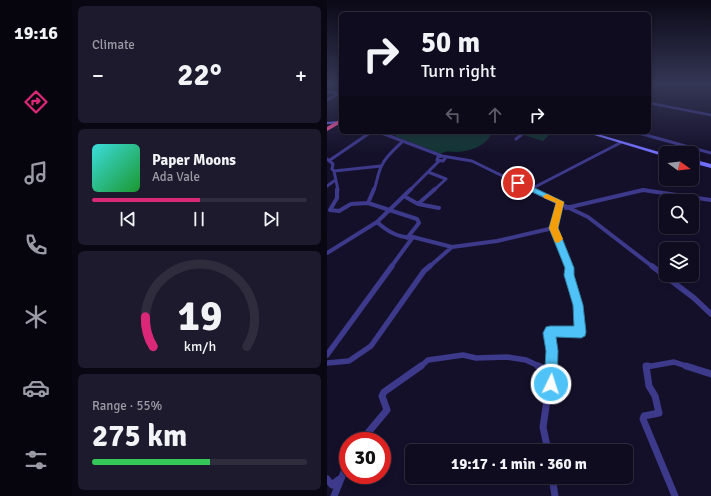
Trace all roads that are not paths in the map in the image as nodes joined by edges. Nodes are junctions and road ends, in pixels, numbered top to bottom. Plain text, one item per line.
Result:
1 (667, 107) edge
2 (711, 115) edge
3 (339, 121) edge
4 (327, 122) edge
5 (327, 128) edge
6 (368, 134) edge
7 (384, 134) edge
8 (522, 134) edge
9 (593, 134) edge
10 (600, 134) edge
11 (642, 134) edge
12 (516, 139) dead end
13 (403, 141) junction
14 (621, 142) junction
15 (659, 151) edge
16 (433, 153) junction
17 (711, 153) edge
18 (659, 154) edge
19 (329, 159) edge
20 (445, 159) junction
21 (438, 160) junction
22 (699, 164) edge
23 (381, 166) junction
24 (434, 166) junction
25 (711, 168) edge
26 (334, 171) junction
27 (428, 172) junction
28 (334, 182) junction
29 (327, 186) edge
30 (531, 189) junction
31 (404, 196) junction
32 (711, 200) edge
33 (560, 202) junction
34 (368, 203) junction
35 (418, 204) junction
36 (333, 205) junction
37 (439, 208) dead end
38 (566, 208) junction
39 (391, 210) junction
40 (327, 213) edge
41 (377, 222) junction
42 (553, 228) junction
43 (413, 237) junction
44 (407, 238) junction
45 (452, 246) junction
46 (327, 252) edge
47 (711, 314) edge
48 (327, 355) edge
49 (327, 363) edge
50 (552, 372) junction
51 (711, 374) edge
52 (369, 432) edge
53 (547, 444) edge
54 (327, 480) edge
55 (339, 480) edge
56 (339, 482) edge
57 (553, 484) edge
58 (334, 496) edge
59 (555, 496) edge
60 (675, 496) edge

1 - 2 street
3 - 4 street
3 - 5 highway
6 - 19 street
7 - 13 street
8 - 12 street
9 - 14 street
10 - 14 street
11 - 17 street
13 - 16 street
13 - 23 street
14 - 15 street
14 - 18 street
14 - 30 street
16 - 20 street
16 - 21 street
19 - 26 street
20 - 21 street
20 - 24 street
20 - 30 street
21 - 24 street
22 - 25 street
23 - 26 street
23 - 34 street
24 - 27 street
26 - 28 street
27 - 31 street
27 - 35 street
28 - 29 street
28 - 36 street
30 - 33 street
31 - 35 street
31 - 39 street
32 - 38 street
33 - 38 street
33 - 42 street
34 - 36 street
34 - 39 street
35 - 37 street
36 - 40 street
38 - 47 street
39 - 41 street
39 - 44 street
41 - 44 street
41 - 46 street
42 - 45 street
42 - 50 street
43 - 44 street
43 - 45 street
43 - 48 street
45 - 49 street
50 - 52 street
50 - 53 street
51 - 60 street
54 - 55 street
56 - 58 street
57 - 59 street

